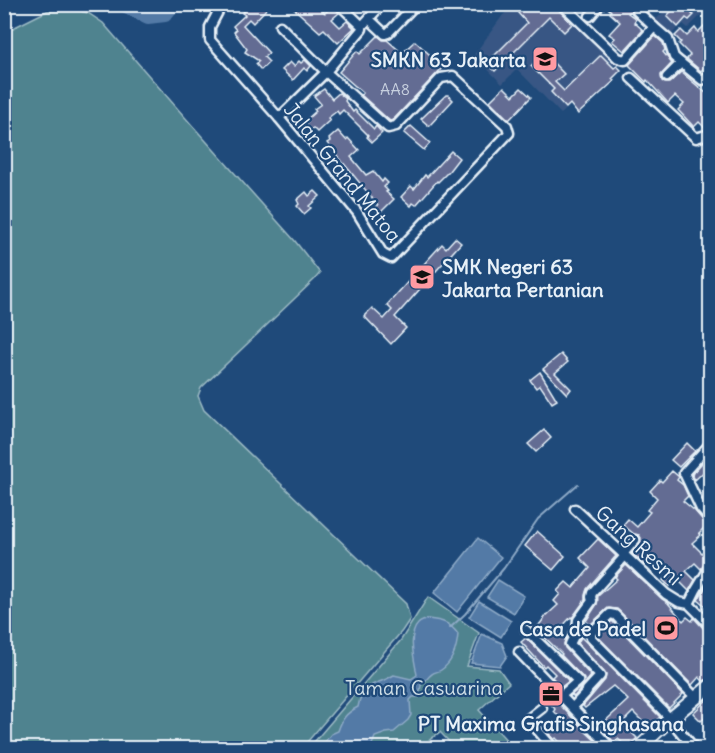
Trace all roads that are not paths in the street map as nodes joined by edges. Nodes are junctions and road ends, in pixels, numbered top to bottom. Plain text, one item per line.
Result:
1 (222, 4) edge
2 (339, 4) edge
3 (382, 4) edge
4 (416, 4) edge
5 (562, 4) edge
6 (600, 4) edge
7 (637, 4) edge
8 (590, 16) dead end
9 (369, 19) junction
10 (280, 26) dead end
11 (362, 26) junction
12 (654, 27) junction
13 (681, 63) junction
14 (326, 72) junction
15 (711, 75) edge
16 (667, 77) dead end
17 (631, 78) dead end
18 (279, 118) junction
19 (711, 132) edge
20 (711, 444) edge
21 (575, 509) dead end
22 (711, 519) edge
23 (635, 540) dead end
24 (624, 555) junction
25 (711, 567) edge
26 (689, 604) junction
27 (711, 625) edge
28 (526, 630) dead end
29 (519, 652) dead end
30 (710, 686) edge
31 (562, 695) junction
32 (696, 698) junction
33 (573, 707) junction
34 (542, 708) dead end
35 (669, 720) junction
36 (647, 746) edge
37 (554, 748) edge
38 (611, 748) edge
39 (694, 748) edge

1 - 18 street, Jalan Grand Matoa
2 - 11 street
3 - 9 street
4 - 9 street
5 - 12 street
6 - 8 street
7 - 12 street
9 - 11 street
10 - 14 street, Jalan Grand Matoa
11 - 14 street
12 - 13 street
13 - 15 street
13 - 16 street
14 - 18 street
14 - 18 street, Jalan Grand Matoa
17 - 19 street
20 - 22 street
21 - 24 street, Gang Resmi
23 - 24 street
24 - 26 street, Gang Resmi
24 - 33 street
25 - 26 street
26 - 27 street, Gang Resmi
28 - 31 street
29 - 31 street
30 - 32 main road
31 - 33 street
32 - 35 main road
32 - 35 street
33 - 38 street
34 - 37 street
35 - 36 main road
35 - 39 street

